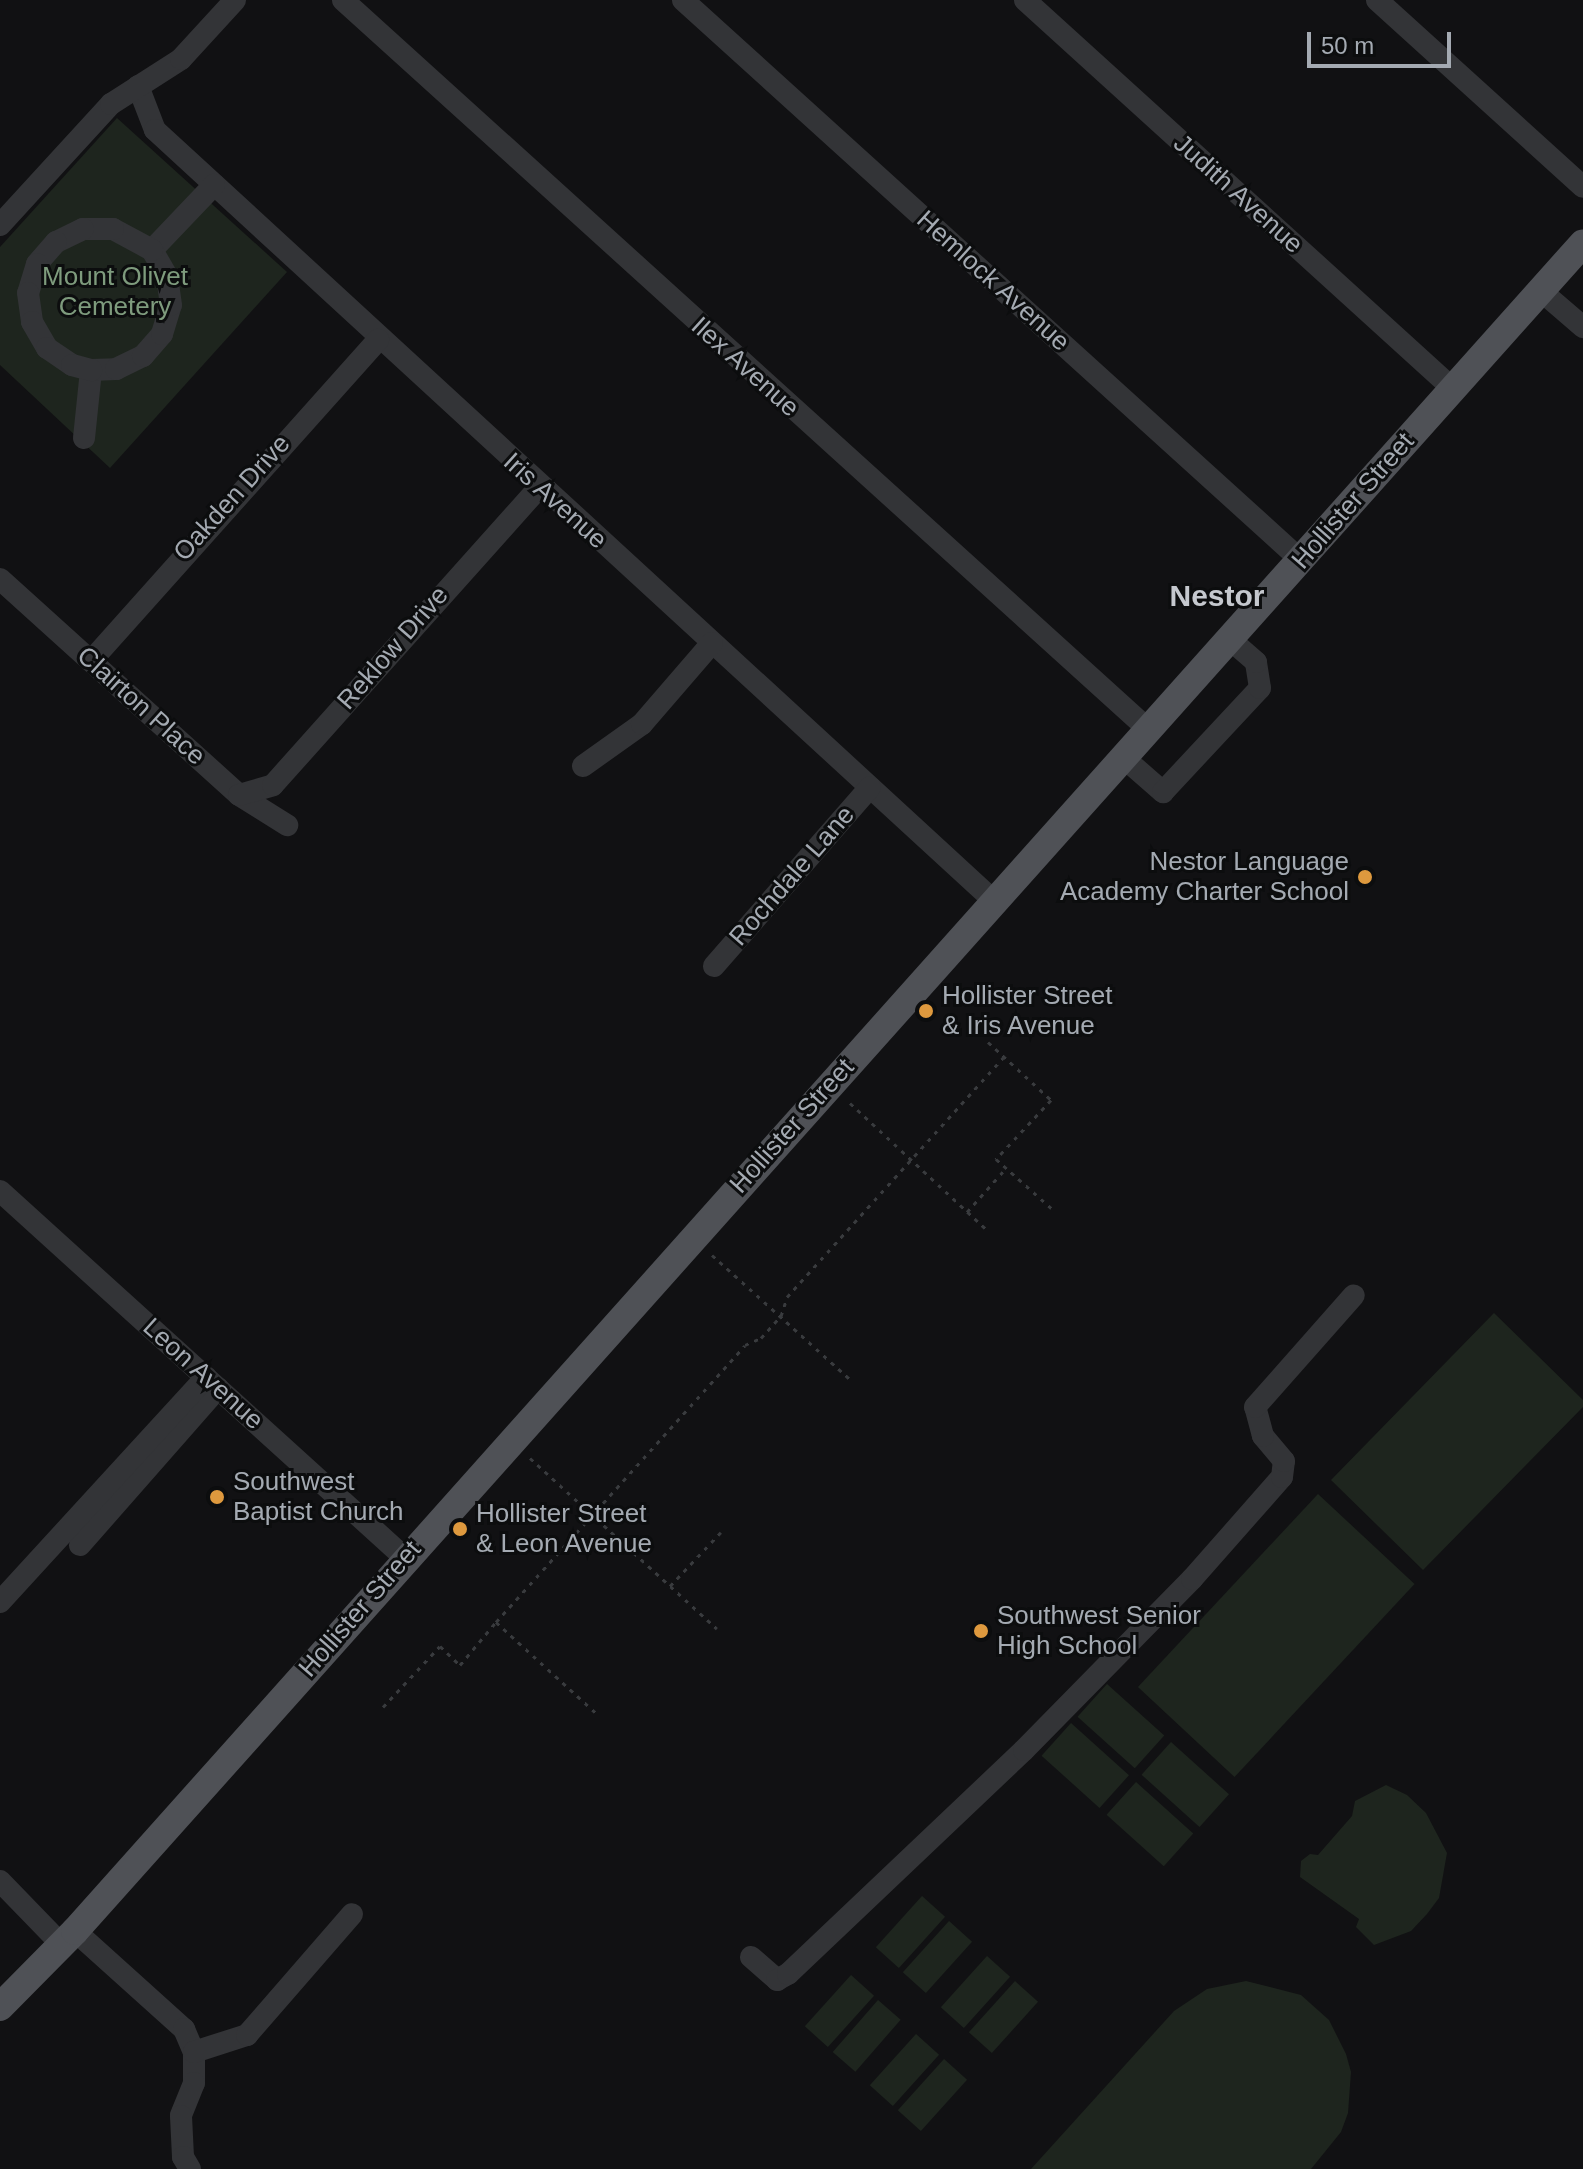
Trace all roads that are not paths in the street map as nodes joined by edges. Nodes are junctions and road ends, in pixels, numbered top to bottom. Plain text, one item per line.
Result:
1 (235, 0) edge
2 (343, 0) edge
3 (683, 0) edge
4 (1025, 0) edge
5 (1377, 0) edge
6 (138, 86) junction
7 (214, 185) junction
8 (1583, 187) edge
9 (0, 225) edge
10 (1583, 243) edge
11 (152, 250) junction
12 (1540, 290) junction
13 (1583, 327) edge
14 (378, 340) junction
15 (91, 370) junction
16 (1451, 387) junction
17 (84, 438) dead end
18 (539, 487) junction
19 (1302, 561) junction
20 (0, 579) edge
21 (1231, 640) junction
22 (712, 643) junction
23 (91, 661) junction
24 (1150, 731) junction
25 (1124, 758) junction
26 (583, 766) dead end
27 (870, 787) junction
28 (239, 795) junction
29 (287, 825) dead end
30 (993, 900) junction
31 (714, 966) dead end
32 (0, 1191) edge
33 (1354, 1295) dead end
34 (212, 1382) junction
35 (80, 1545) dead end
36 (405, 1558) junction
37 (0, 1602) edge
38 (0, 1881) edge
39 (352, 1914) dead end
40 (68, 1938) junction
41 (751, 1957) dead end
42 (0, 2007) edge
43 (194, 2052) junction
44 (190, 2169) edge

1 - 6 street
2 - 24 street, Ilex Avenue
3 - 19 street, Hemlock Avenue
4 - 16 street, Judith Avenue
5 - 8 street
6 - 7 street, Iris Avenue
6 - 9 street
7 - 11 street
7 - 14 street, Iris Avenue
10 - 12 main road, Hollister Street
11 - 15 street
11 - 15 street
12 - 13 street
12 - 16 main road, Hollister Street
14 - 18 street, Iris Avenue
14 - 23 street, Oakden Drive
15 - 17 street
16 - 19 main road, Hollister Street
18 - 22 street, Iris Avenue
18 - 28 street, Reklow Drive
19 - 21 main road, Hollister Street
20 - 23 street, Clairton Place
21 - 24 main road, Hollister Street
21 - 25 street
22 - 26 street
22 - 27 street, Iris Avenue
23 - 28 street, Clairton Place
24 - 25 main road, Hollister Street
25 - 30 main road, Hollister Street
27 - 30 street, Iris Avenue
27 - 31 street, Rochdale Lane
28 - 29 street, Clairton Place
30 - 36 main road, Hollister Street
32 - 34 street, Leon Avenue
33 - 41 street
34 - 35 street
34 - 36 street, Leon Avenue
34 - 37 street
36 - 40 main road, Hollister Street
38 - 40 street
39 - 43 street
40 - 42 main road, Hollister Street
40 - 43 street
43 - 44 street

